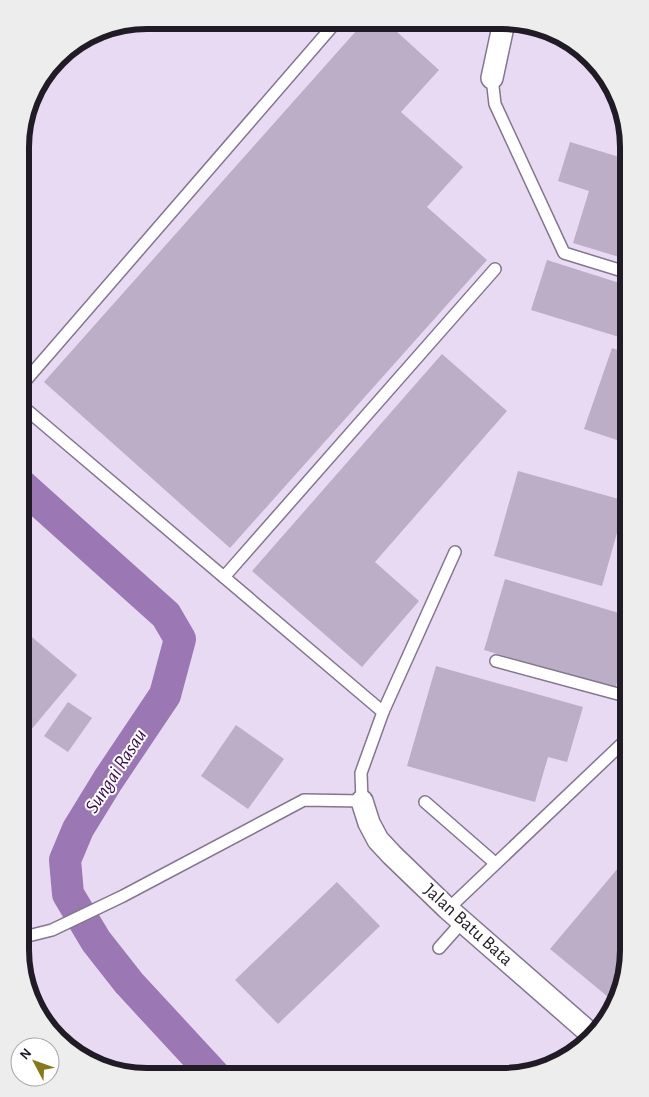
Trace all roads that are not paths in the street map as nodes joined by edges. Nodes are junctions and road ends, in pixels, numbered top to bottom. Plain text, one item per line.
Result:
1 (330, 29) edge
2 (502, 29) edge
3 (492, 78) joint
4 (495, 269) dead end
5 (620, 270) edge
6 (29, 377) edge
7 (29, 412) edge
8 (455, 552) dead end
9 (224, 577) junction
10 (496, 661) dead end
11 (620, 693) edge
12 (383, 712) junction
13 (620, 745) edge
14 (362, 801) junction
15 (425, 802) dead end
16 (495, 863) junction
17 (455, 915) junction
18 (29, 936) edge
19 (439, 948) dead end
20 (588, 1032) edge

1 - 6 lane
2 - 3 street
3 - 5 lane
4 - 9 lane
7 - 9 lane
8 - 12 lane
9 - 12 lane
10 - 11 lane
12 - 14 lane
13 - 16 lane
14 - 17 street, Jalan Batu Bata
14 - 18 lane
15 - 16 lane
16 - 17 lane
17 - 19 lane
17 - 20 street, Jalan Batu Bata

